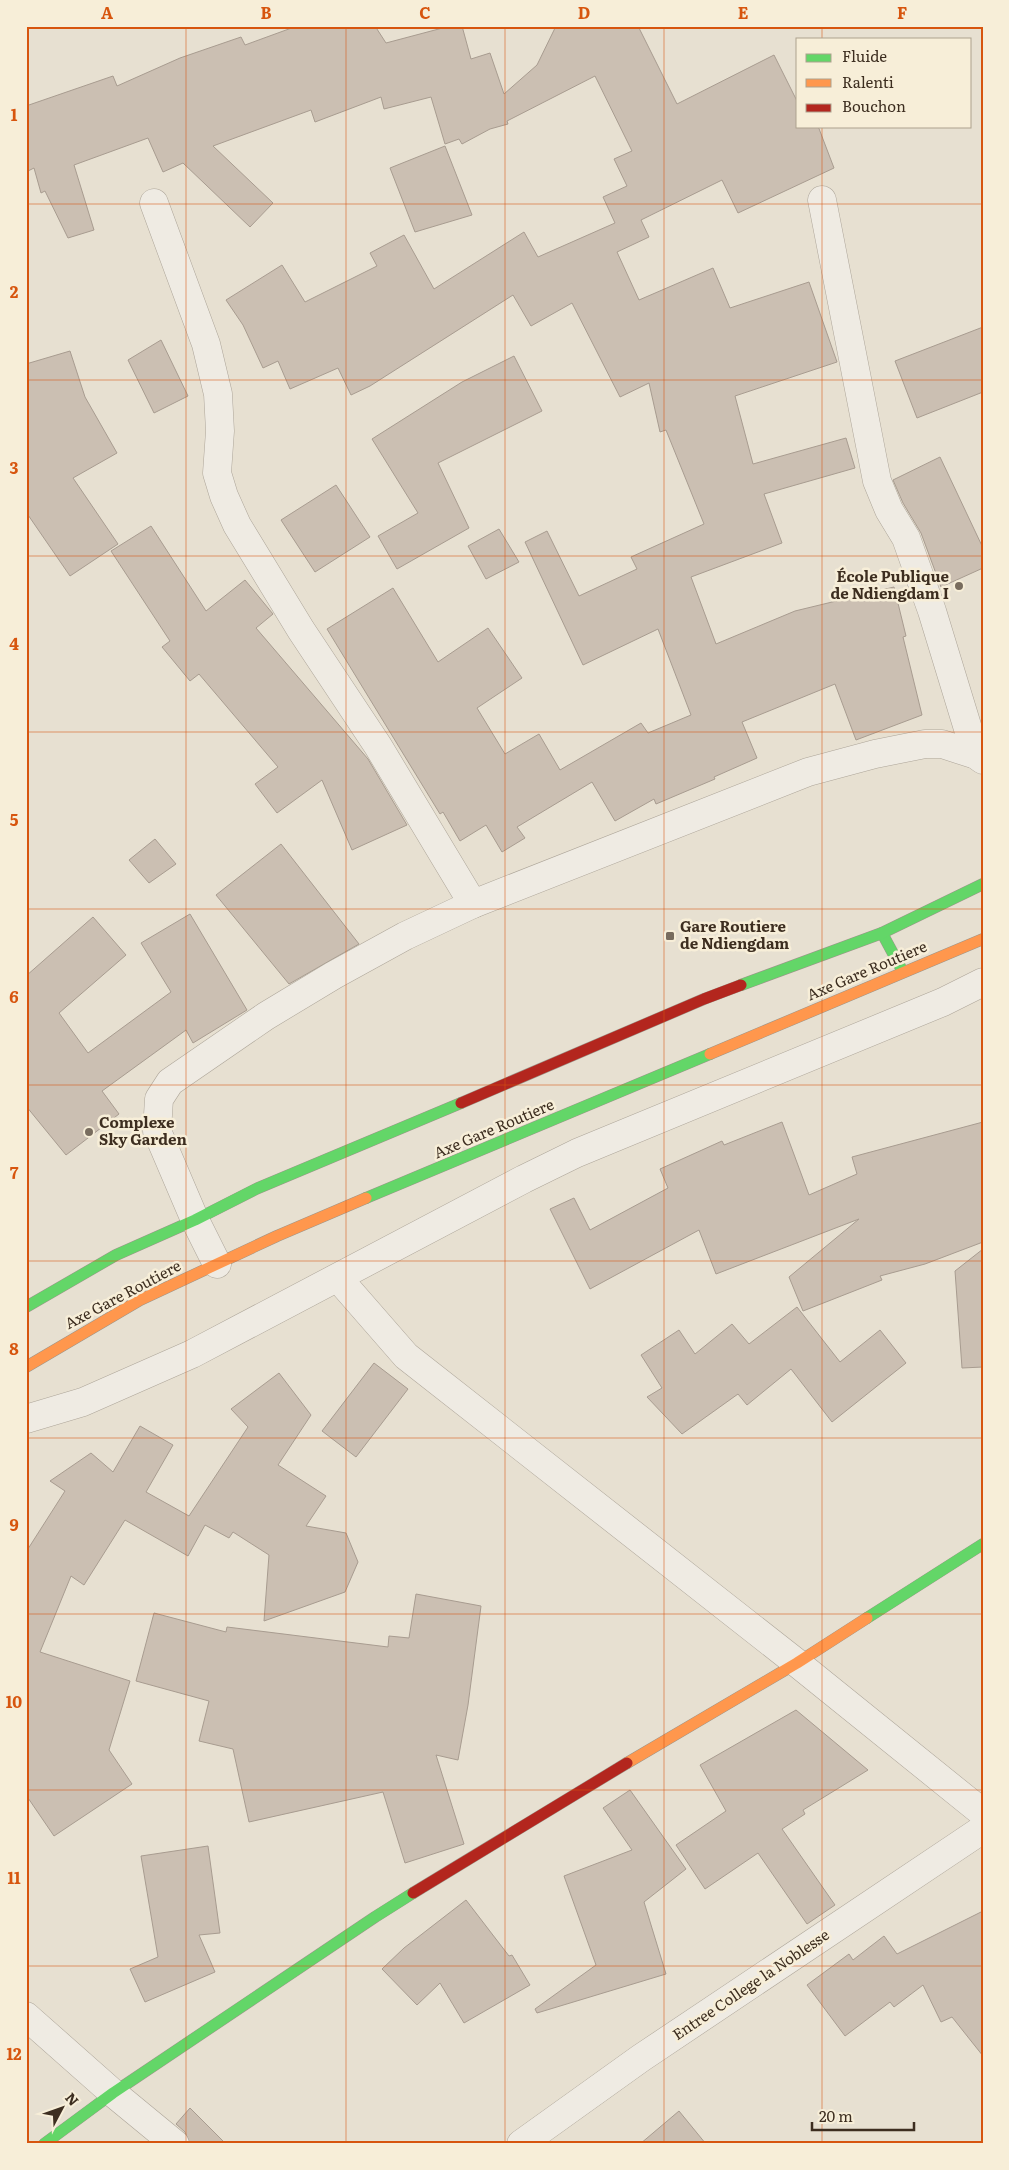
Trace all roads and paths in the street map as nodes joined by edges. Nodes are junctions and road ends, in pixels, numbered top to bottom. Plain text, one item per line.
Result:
1 (822, 200) dead end
2 (154, 202) dead end
3 (979, 758) edge
4 (983, 884) edge
5 (473, 904) junction
6 (882, 932) junction
7 (983, 939) edge
8 (903, 972) junction
9 (983, 982) edge
10 (195, 1220) junction
11 (217, 1264) junction
12 (338, 1278) junction
13 (26, 1307) edge
14 (26, 1367) edge
15 (26, 1420) edge
16 (983, 1544) edge
17 (797, 1663) junction
18 (983, 1813) edge
19 (983, 1829) edge
20 (26, 2016) edge
21 (113, 2093) junction
22 (44, 2144) edge
23 (175, 2144) edge
24 (521, 2144) edge

1 - 3 street
2 - 5 street
3 - 5 street
4 - 6 main road, Axe Gare Routiere
5 - 10 street
6 - 8 main road
6 - 10 main road, Axe Gare Routiere
7 - 8 main road, Axe Gare Routiere
8 - 11 main road, Axe Gare Routiere
9 - 12 street
10 - 11 street
10 - 13 main road, Axe Gare Routiere
11 - 14 main road, Axe Gare Routiere
12 - 15 street
12 - 17 street
16 - 17 main road
17 - 18 street
17 - 21 main road
19 - 24 street, Entree College la Noblesse
20 - 21 street
21 - 22 main road
21 - 23 street

